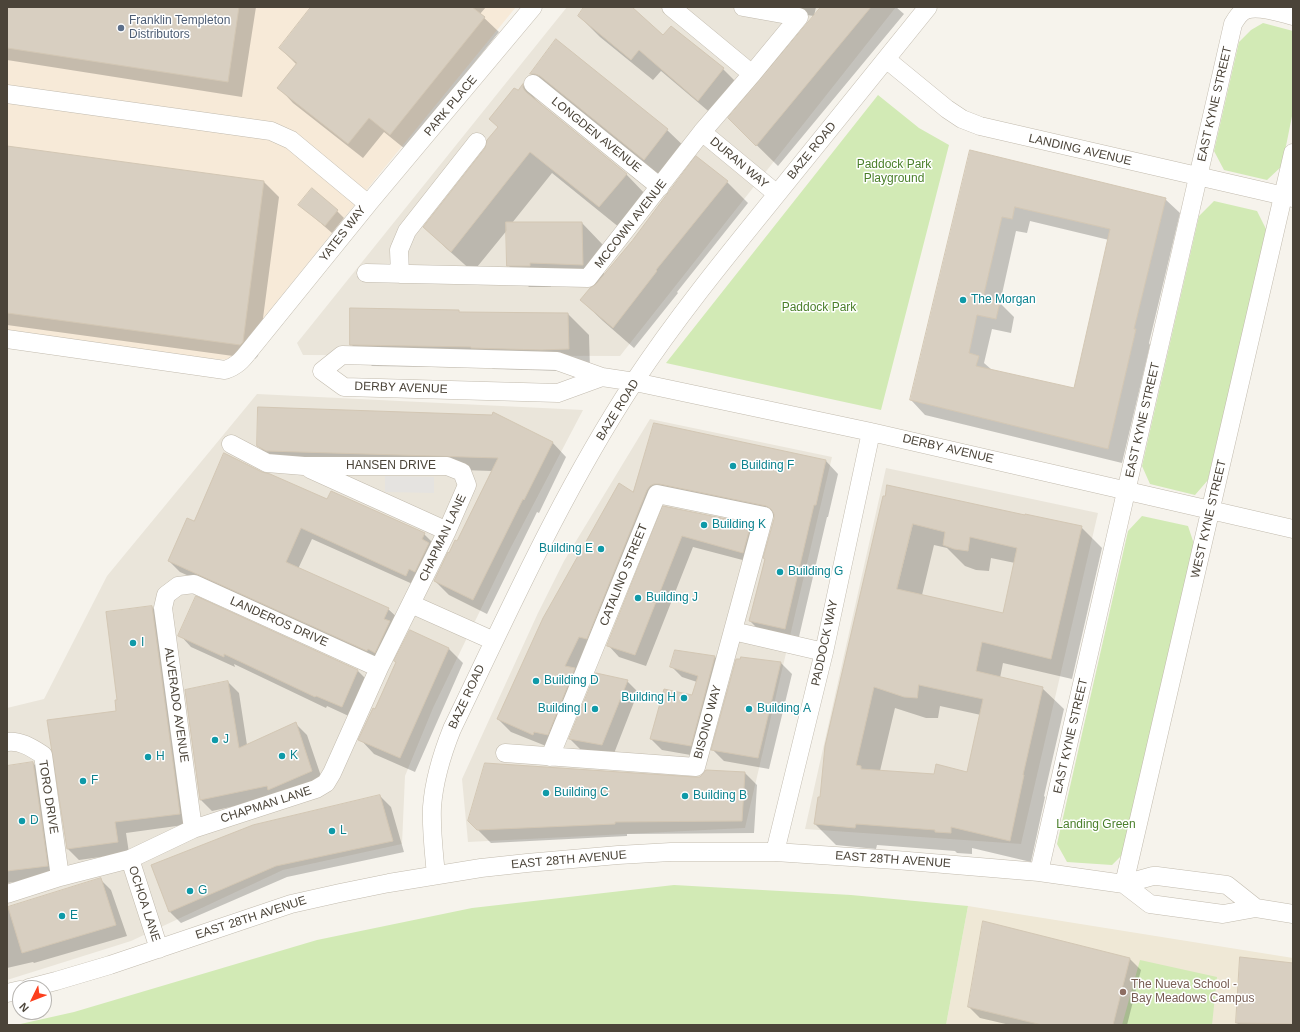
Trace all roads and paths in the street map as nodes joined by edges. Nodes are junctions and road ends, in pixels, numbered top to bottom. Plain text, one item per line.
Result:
1 (533, 7) edge
2 (671, 7) edge
3 (743, 7) edge
4 (928, 7) edge
5 (1288, 15) edge
6 (886, 59) junction
7 (752, 74) junction
8 (533, 84) dead end
9 (7, 94) edge
10 (702, 132) junction
11 (477, 142) dead end
12 (1293, 153) edge
13 (1198, 177) junction
14 (660, 187) junction
15 (777, 194) junction
16 (1288, 197) edge
17 (368, 204) junction
18 (366, 274) dead end
19 (400, 274) junction
20 (7, 339) edge
21 (602, 377) junction
22 (635, 382) junction
23 (871, 432) junction
24 (231, 444) dead end
25 (304, 466) junction
26 (467, 485) joint
27 (1127, 490) junction
28 (1212, 509) junction
29 (764, 516) joint
30 (1293, 529) edge
31 (447, 531) junction
32 (178, 586) joint
33 (411, 604) junction
34 (733, 631) junction
35 (494, 641) junction
36 (824, 652) junction
37 (379, 668) junction
38 (7, 742) edge
39 (504, 754) dead end
40 (550, 757) junction
41 (193, 829) junction
42 (775, 852) junction
43 (130, 860) junction
44 (1039, 872) junction
45 (436, 875) junction
46 (60, 877) junction
47 (1124, 884) junction
48 (7, 894) edge
49 (1256, 908) junction
50 (1293, 914) edge
51 (158, 949) junction
52 (52, 983) edge

1 - 17 street, PARK PLACE
2 - 7 street
3 - 7 street, MCCOWN AVENUE
4 - 6 street, BAZE ROAD
5 - 13 street, EAST KYNE STREET
6 - 13 street, LANDING AVENUE
6 - 15 street, BAZE ROAD
7 - 10 street, MCCOWN AVENUE
8 - 14 street, LONGDEN AVENUE
9 - 17 street, YATES WAY
10 - 14 street, MCCOWN AVENUE
10 - 15 street, DURAN WAY
11 - 19 street
12 - 16 street, WEST KYNE STREET
13 - 16 street, LANDING AVENUE
13 - 27 street, EAST KYNE STREET
14 - 19 street, MCCOWN AVENUE
15 - 22 street, BAZE ROAD
16 - 28 street, WEST KYNE STREET
17 - 20 street, YATES WAY
18 - 19 street, MCCOWN AVENUE
21 - 21 street, DERBY AVENUE
21 - 22 street, DERBY AVENUE
22 - 23 street, DERBY AVENUE
22 - 35 street, BAZE ROAD
23 - 27 street, DERBY AVENUE
23 - 36 street, PADDOCK WAY
24 - 25 street, HANSEN DRIVE
25 - 26 street, HANSEN DRIVE
25 - 31 street, HANSEN DRIVE
26 - 31 street, CHAPMAN LANE
27 - 28 street, DERBY AVENUE
27 - 44 street, EAST KYNE STREET
28 - 30 street, DERBY AVENUE
28 - 47 street, WEST KYNE STREET
29 - 34 street, BISONO WAY
29 - 40 street, CATALINO STREET
31 - 33 street, CHAPMAN LANE
32 - 37 street, LANDEROS DRIVE
32 - 41 street, ALVERADO AVENUE
33 - 35 street
33 - 37 street, CHAPMAN LANE
34 - 36 street
34 - 40 street, BISONO WAY
35 - 45 street, BAZE ROAD
36 - 42 street, PADDOCK WAY
37 - 41 street, CHAPMAN LANE
38 - 46 street, TORO DRIVE
39 - 40 street, BISONO WAY
41 - 43 street, CHAPMAN LANE
42 - 44 street, EAST 28TH AVENUE
42 - 45 street, EAST 28TH AVENUE
43 - 46 street, CHAPMAN LANE
43 - 51 street, OCHOA LANE
44 - 47 street, EAST 28TH AVENUE
45 - 51 street, EAST 28TH AVENUE
46 - 48 street, CHAPMAN LANE
47 - 49 street, EAST 28TH AVENUE
47 - 49 street, EAST 28TH AVENUE
49 - 50 street, EAST 28TH AVENUE
51 - 52 street, EAST 28TH AVENUE

